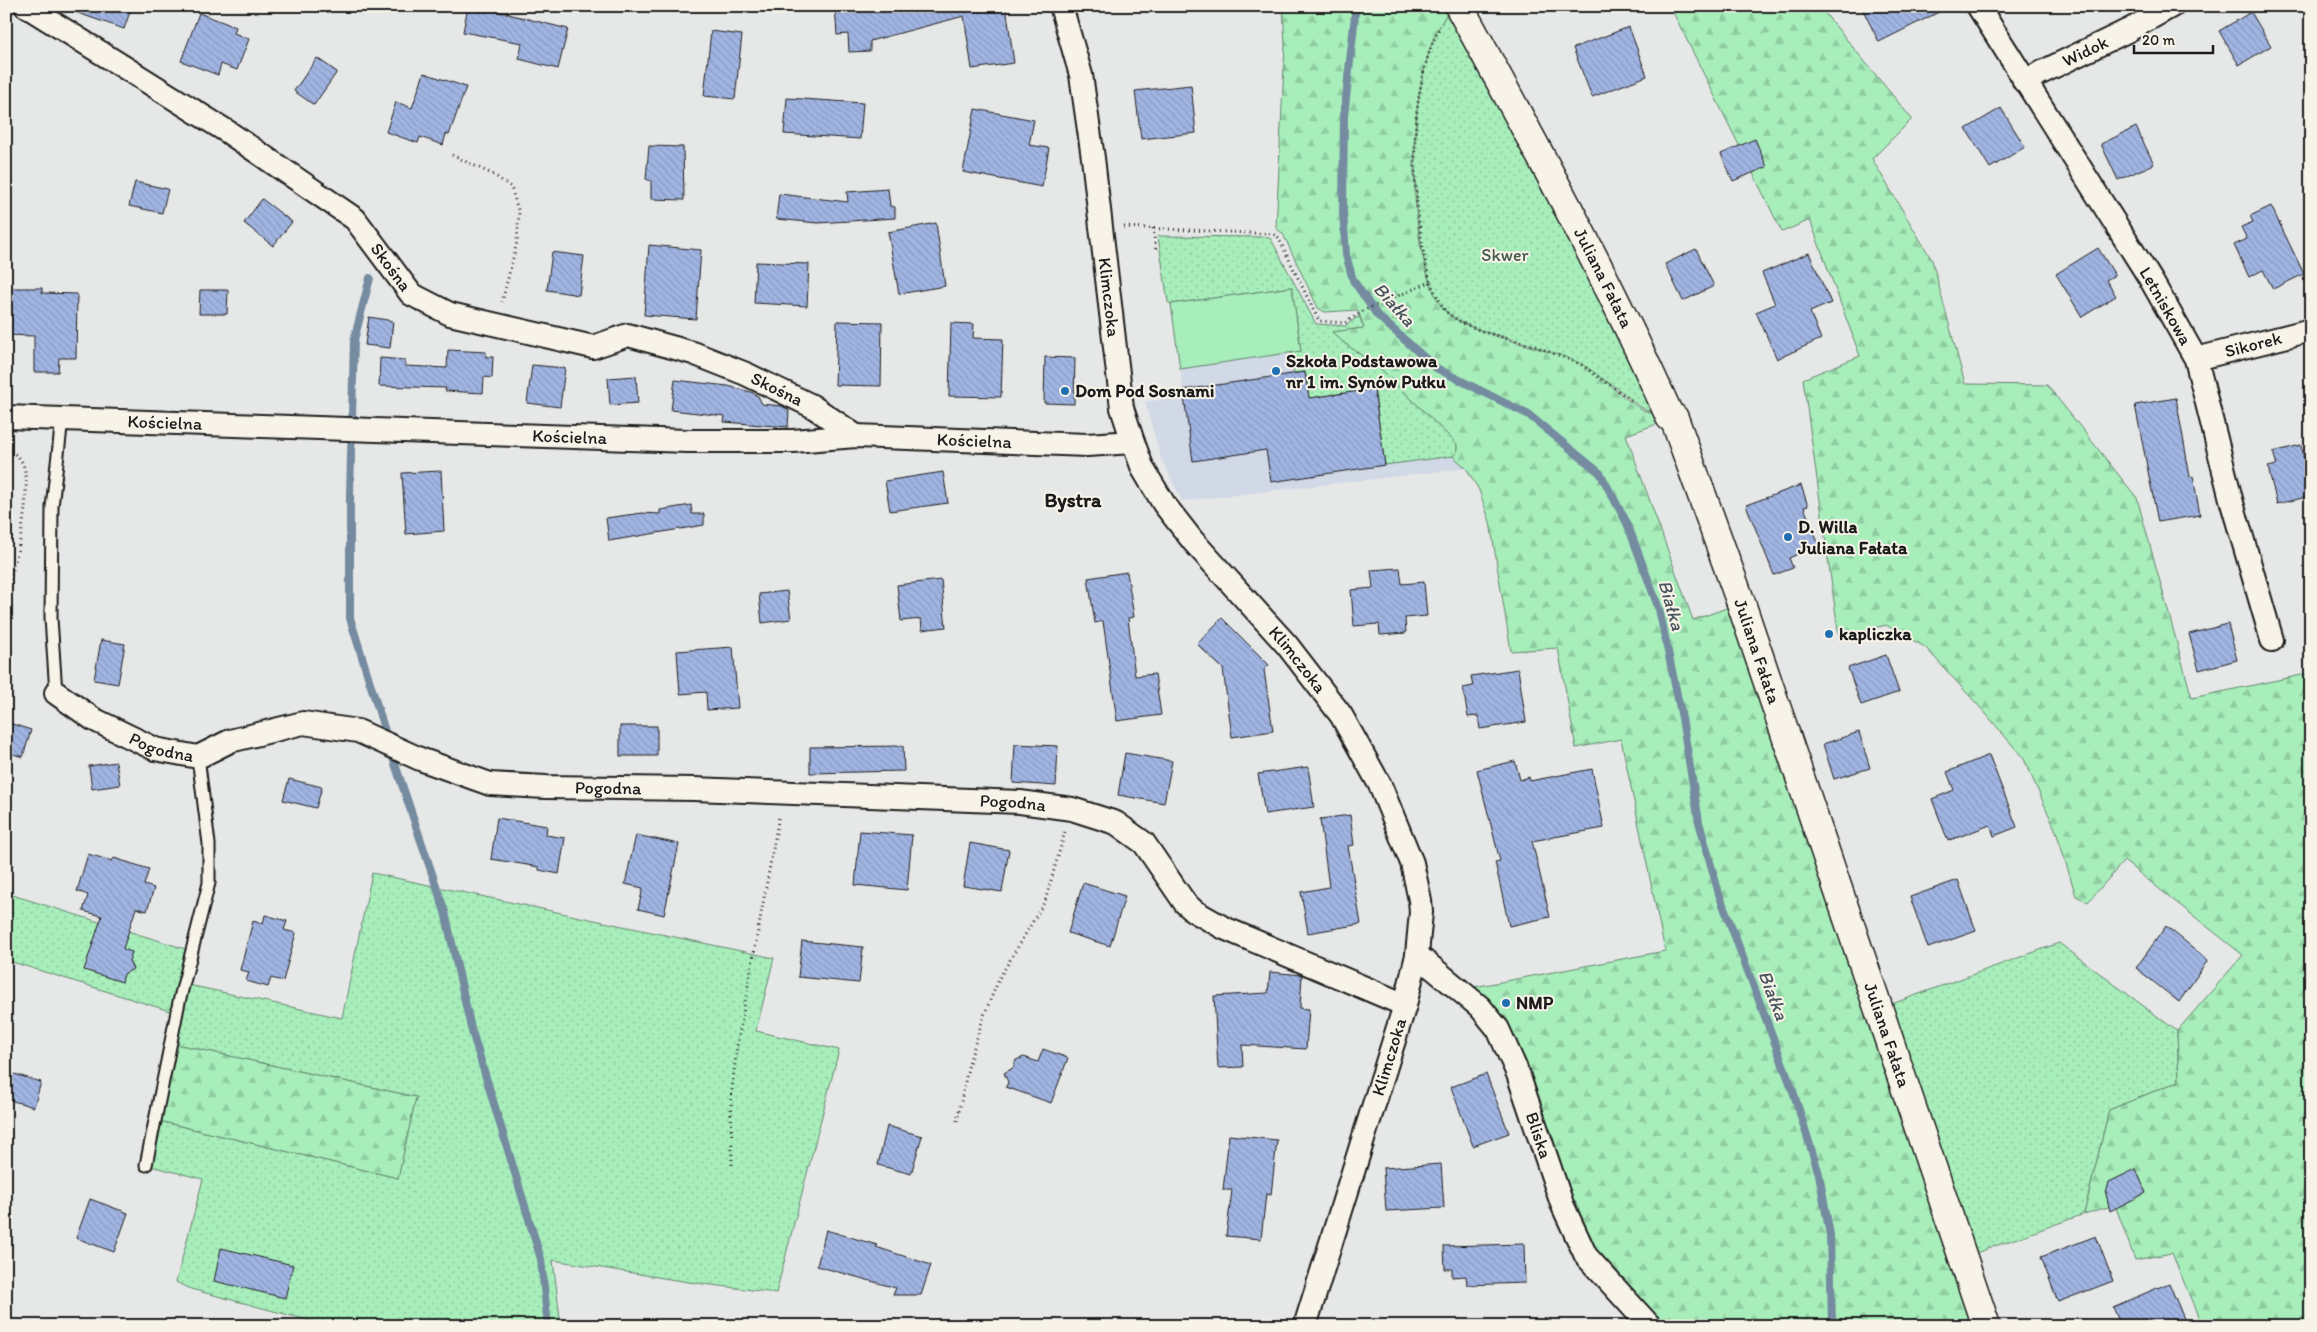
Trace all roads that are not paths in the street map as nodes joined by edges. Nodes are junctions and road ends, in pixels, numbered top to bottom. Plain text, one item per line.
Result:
1 (26, 6) edge
2 (1061, 6) edge
3 (1978, 6) edge
4 (2172, 6) edge
5 (1451, 15) edge
6 (2024, 81) junction
7 (2311, 330) edge
8 (2196, 359) junction
9 (6, 417) edge
10 (62, 419) junction
11 (856, 436) junction
12 (1133, 442) junction
13 (2272, 640) dead end
14 (56, 693) joint
15 (198, 757) junction
16 (1416, 955) junction
17 (1405, 1005) junction
18 (146, 1164) dead end
19 (1305, 1326) edge
20 (1650, 1326) edge
21 (1986, 1326) edge

1 - 11 street, Skośna
2 - 12 street, Klimczoka
3 - 6 street, Letniskowa
4 - 6 street, Widok
5 - 21 street, Juliana Fałata
6 - 8 street, Letniskowa
7 - 8 street, Sikorek
8 - 13 street, Letniskowa
9 - 10 street, Kościelna
10 - 11 street, Kościelna
10 - 14 lane, Pogodna
11 - 12 street, Kościelna
12 - 16 street, Klimczoka
14 - 15 street, Pogodna
15 - 17 street, Pogodna
15 - 18 lane
16 - 17 street, Klimczoka
16 - 20 street, Bliska
17 - 19 street, Klimczoka

